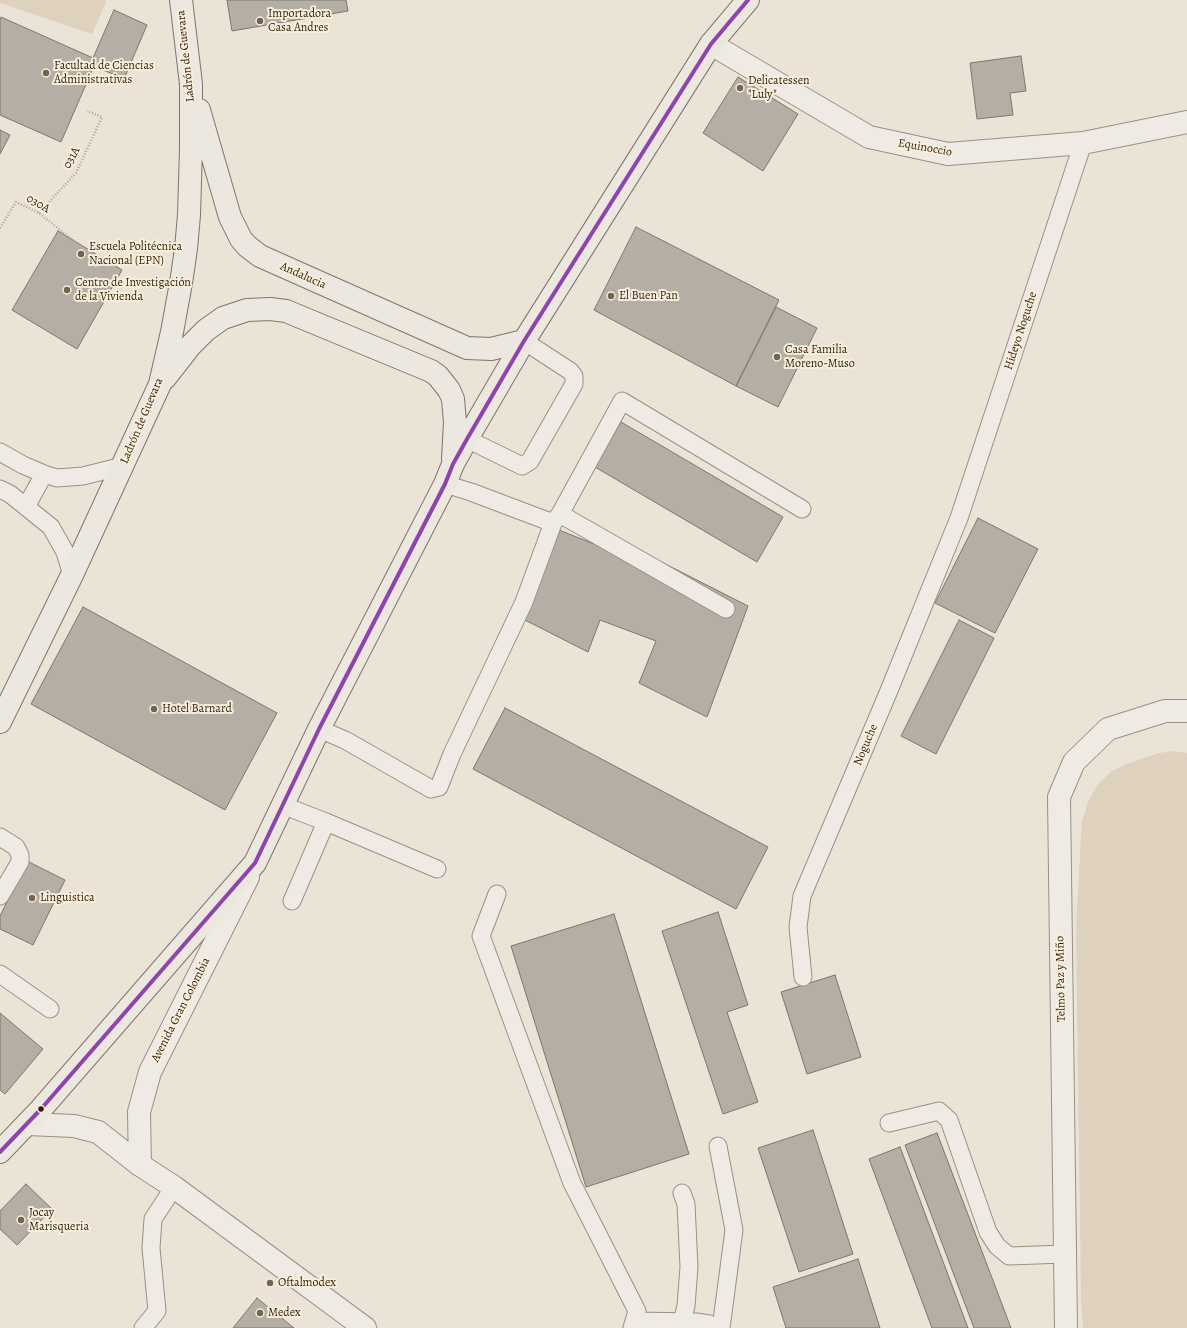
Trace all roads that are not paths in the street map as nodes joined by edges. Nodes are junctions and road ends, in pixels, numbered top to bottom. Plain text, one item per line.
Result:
1 (181, 0) edge
2 (748, 0) edge
3 (711, 44) junction
4 (191, 84) junction
5 (1187, 122) edge
6 (1083, 143) junction
7 (524, 341) junction
8 (160, 384) junction
9 (467, 439) junction
10 (0, 452) edge
11 (123, 466) junction
12 (44, 474) junction
13 (449, 474) junction
14 (0, 489) edge
15 (26, 507) junction
16 (802, 509) dead end
17 (959, 518) joint
18 (557, 519) junction
19 (72, 575) junction
20 (726, 609) dead end
21 (1187, 711) edge
22 (0, 722) edge
23 (319, 729) junction
24 (282, 805) junction
25 (326, 822) junction
26 (0, 837) edge
27 (255, 863) junction
28 (437, 869) dead end
29 (497, 894) dead end
30 (0, 896) edge
31 (292, 901) dead end
32 (0, 974) edge
33 (803, 977) dead end
34 (50, 1009) dead end
35 (889, 1123) dead end
36 (27, 1124) junction
37 (718, 1146) dead end
38 (0, 1152) edge
39 (140, 1165) junction
40 (174, 1187) junction
41 (682, 1193) dead end
42 (1065, 1254) junction
43 (633, 1324) edge
44 (681, 1325) edge
45 (143, 1328) edge
46 (365, 1328) edge
47 (714, 1328) edge
48 (721, 1328) edge
49 (1066, 1328) edge

1 - 4 main road, Ladrón de Guevara
2 - 3 main road
3 - 6 street, Equinoccio
3 - 7 main road
4 - 7 main road, Andalucia
4 - 8 main road, Ladrón de Guevara
5 - 6 street, Equinoccio
6 - 17 lane, Hideyo Noguche
7 - 9 main road
7 - 9 lane
8 - 11 main road, Ladrón de Guevara
8 - 13 main road
9 - 13 main road
10 - 12 lane
11 - 12 lane
11 - 19 main road, Ladrón de Guevara
12 - 15 lane
13 - 18 lane
13 - 23 main road
14 - 15 lane
15 - 19 lane
16 - 18 lane
17 - 33 lane, Noguche
18 - 20 lane
18 - 23 lane
19 - 22 main road, Ladrón de Guevara
21 - 42 street, Telmo Paz y Miño
23 - 24 main road
24 - 25 lane
24 - 27 main road
25 - 28 lane
25 - 31 lane
26 - 30 lane
27 - 36 main road
27 - 39 street, Avenida Gran Colombia
29 - 43 lane
32 - 34 lane
35 - 42 lane
36 - 38 main road
36 - 39 street
37 - 48 lane
39 - 40 street
40 - 45 lane
40 - 46 street
41 - 44 lane
42 - 49 street, Telmo Paz y Miño
43 - 44 lane
44 - 47 lane

